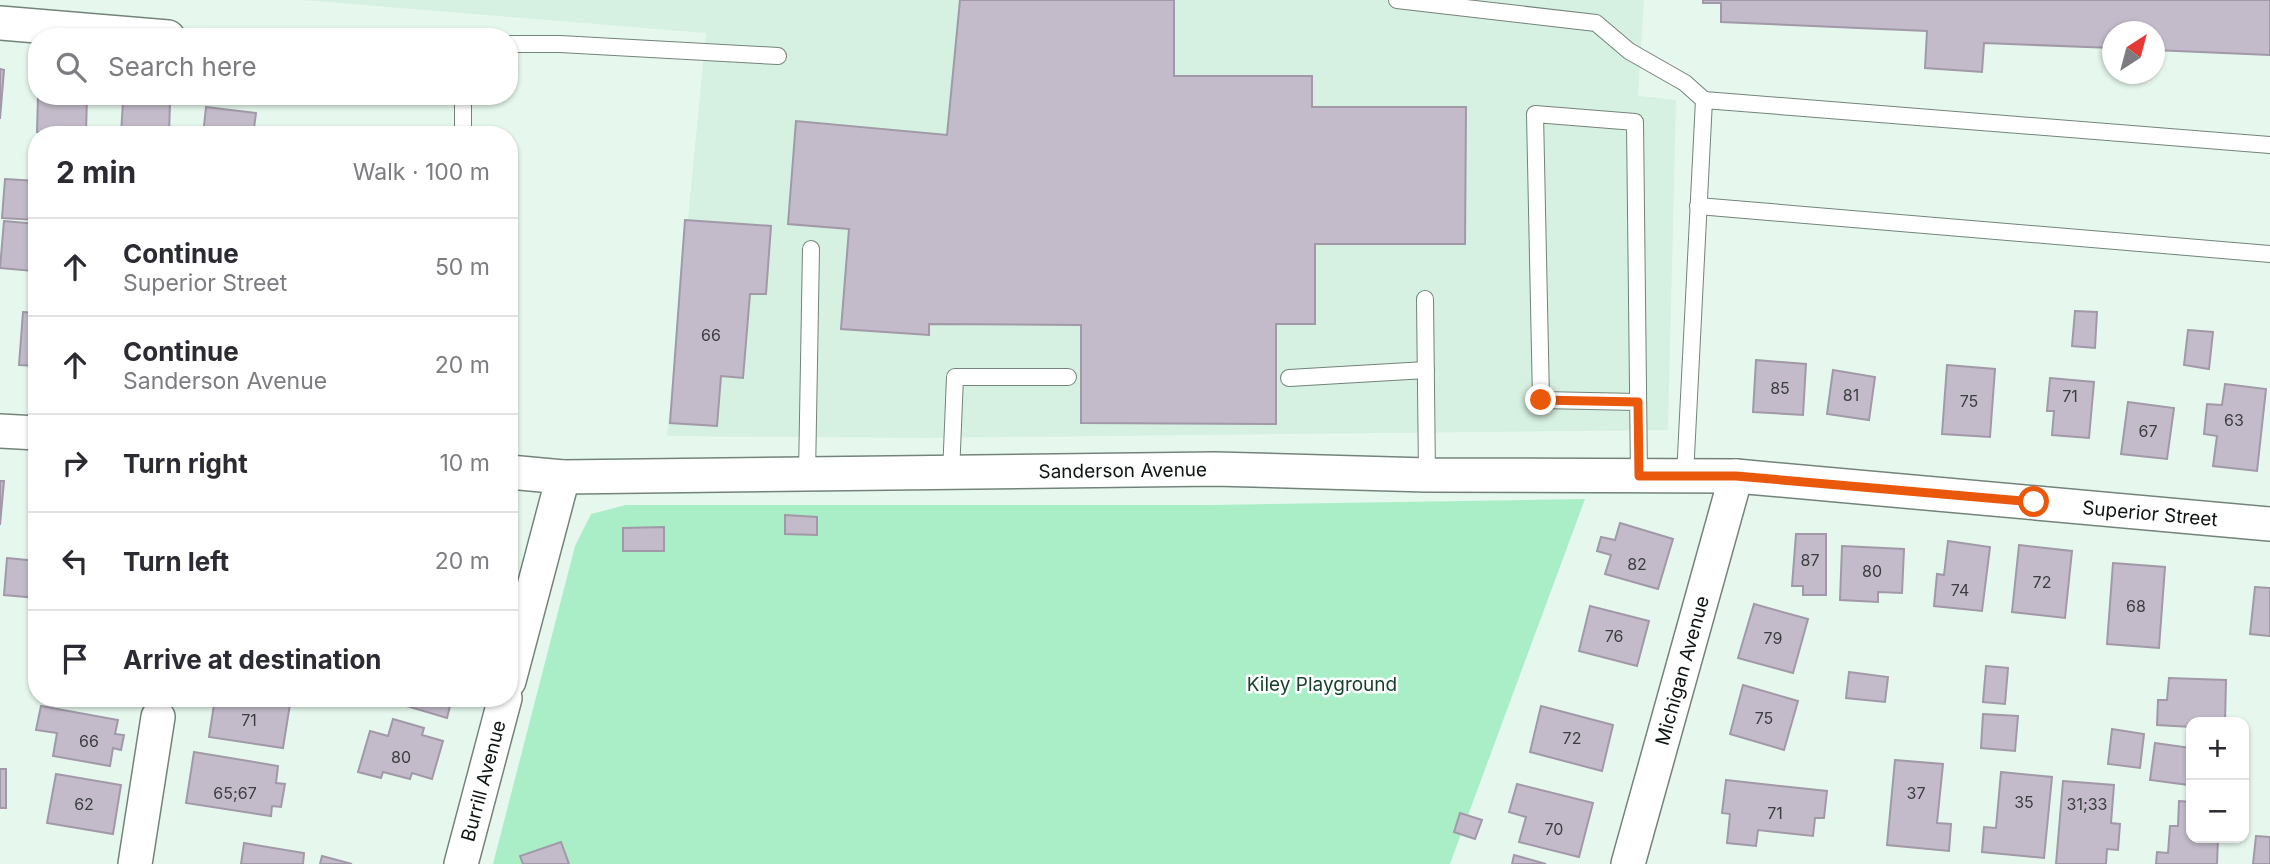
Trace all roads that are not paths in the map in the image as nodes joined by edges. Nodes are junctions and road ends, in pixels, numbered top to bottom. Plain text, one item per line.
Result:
1 (1397, 0) edge
2 (0, 23) edge
3 (60, 28) edge
4 (518, 44) edge
5 (778, 57) dead end
6 (1703, 100) junction
7 (463, 105) edge
8 (463, 126) edge
9 (2270, 145) edge
10 (1698, 206) junction
11 (811, 249) dead end
12 (2270, 254) edge
13 (1425, 299) dead end
14 (1426, 370) junction
15 (1068, 377) dead end
16 (1289, 378) dead end
17 (1638, 402) junction
18 (0, 431) edge
19 (28, 433) edge
20 (518, 473) edge
21 (951, 474) junction
22 (807, 475) junction
23 (1427, 475) junction
24 (1639, 476) junction
25 (1685, 476) junction
26 (1736, 476) junction
27 (563, 477) junction
28 (2270, 524) edge
29 (518, 647) edge
30 (503, 707) edge
31 (158, 717) dead end
32 (135, 864) edge
33 (461, 864) edge
34 (1629, 864) edge

1 - 6 lane
2 - 3 street
4 - 5 lane
6 - 9 lane
6 - 10 lane
7 - 8 lane
10 - 12 lane
10 - 25 lane
11 - 22 lane
13 - 14 lane
14 - 16 lane
14 - 23 lane
15 - 21 lane
17 - 17 lane
17 - 24 lane
18 - 19 street
20 - 27 street, Sanderson Avenue
21 - 22 street, Sanderson Avenue
21 - 23 street, Sanderson Avenue
22 - 27 street, Sanderson Avenue
23 - 24 street, Sanderson Avenue
24 - 25 street, Sanderson Avenue
25 - 26 street, Sanderson Avenue
26 - 28 street, Superior Street
26 - 34 street, Michigan Avenue
27 - 29 street
30 - 33 street, Burrill Avenue
31 - 32 street

